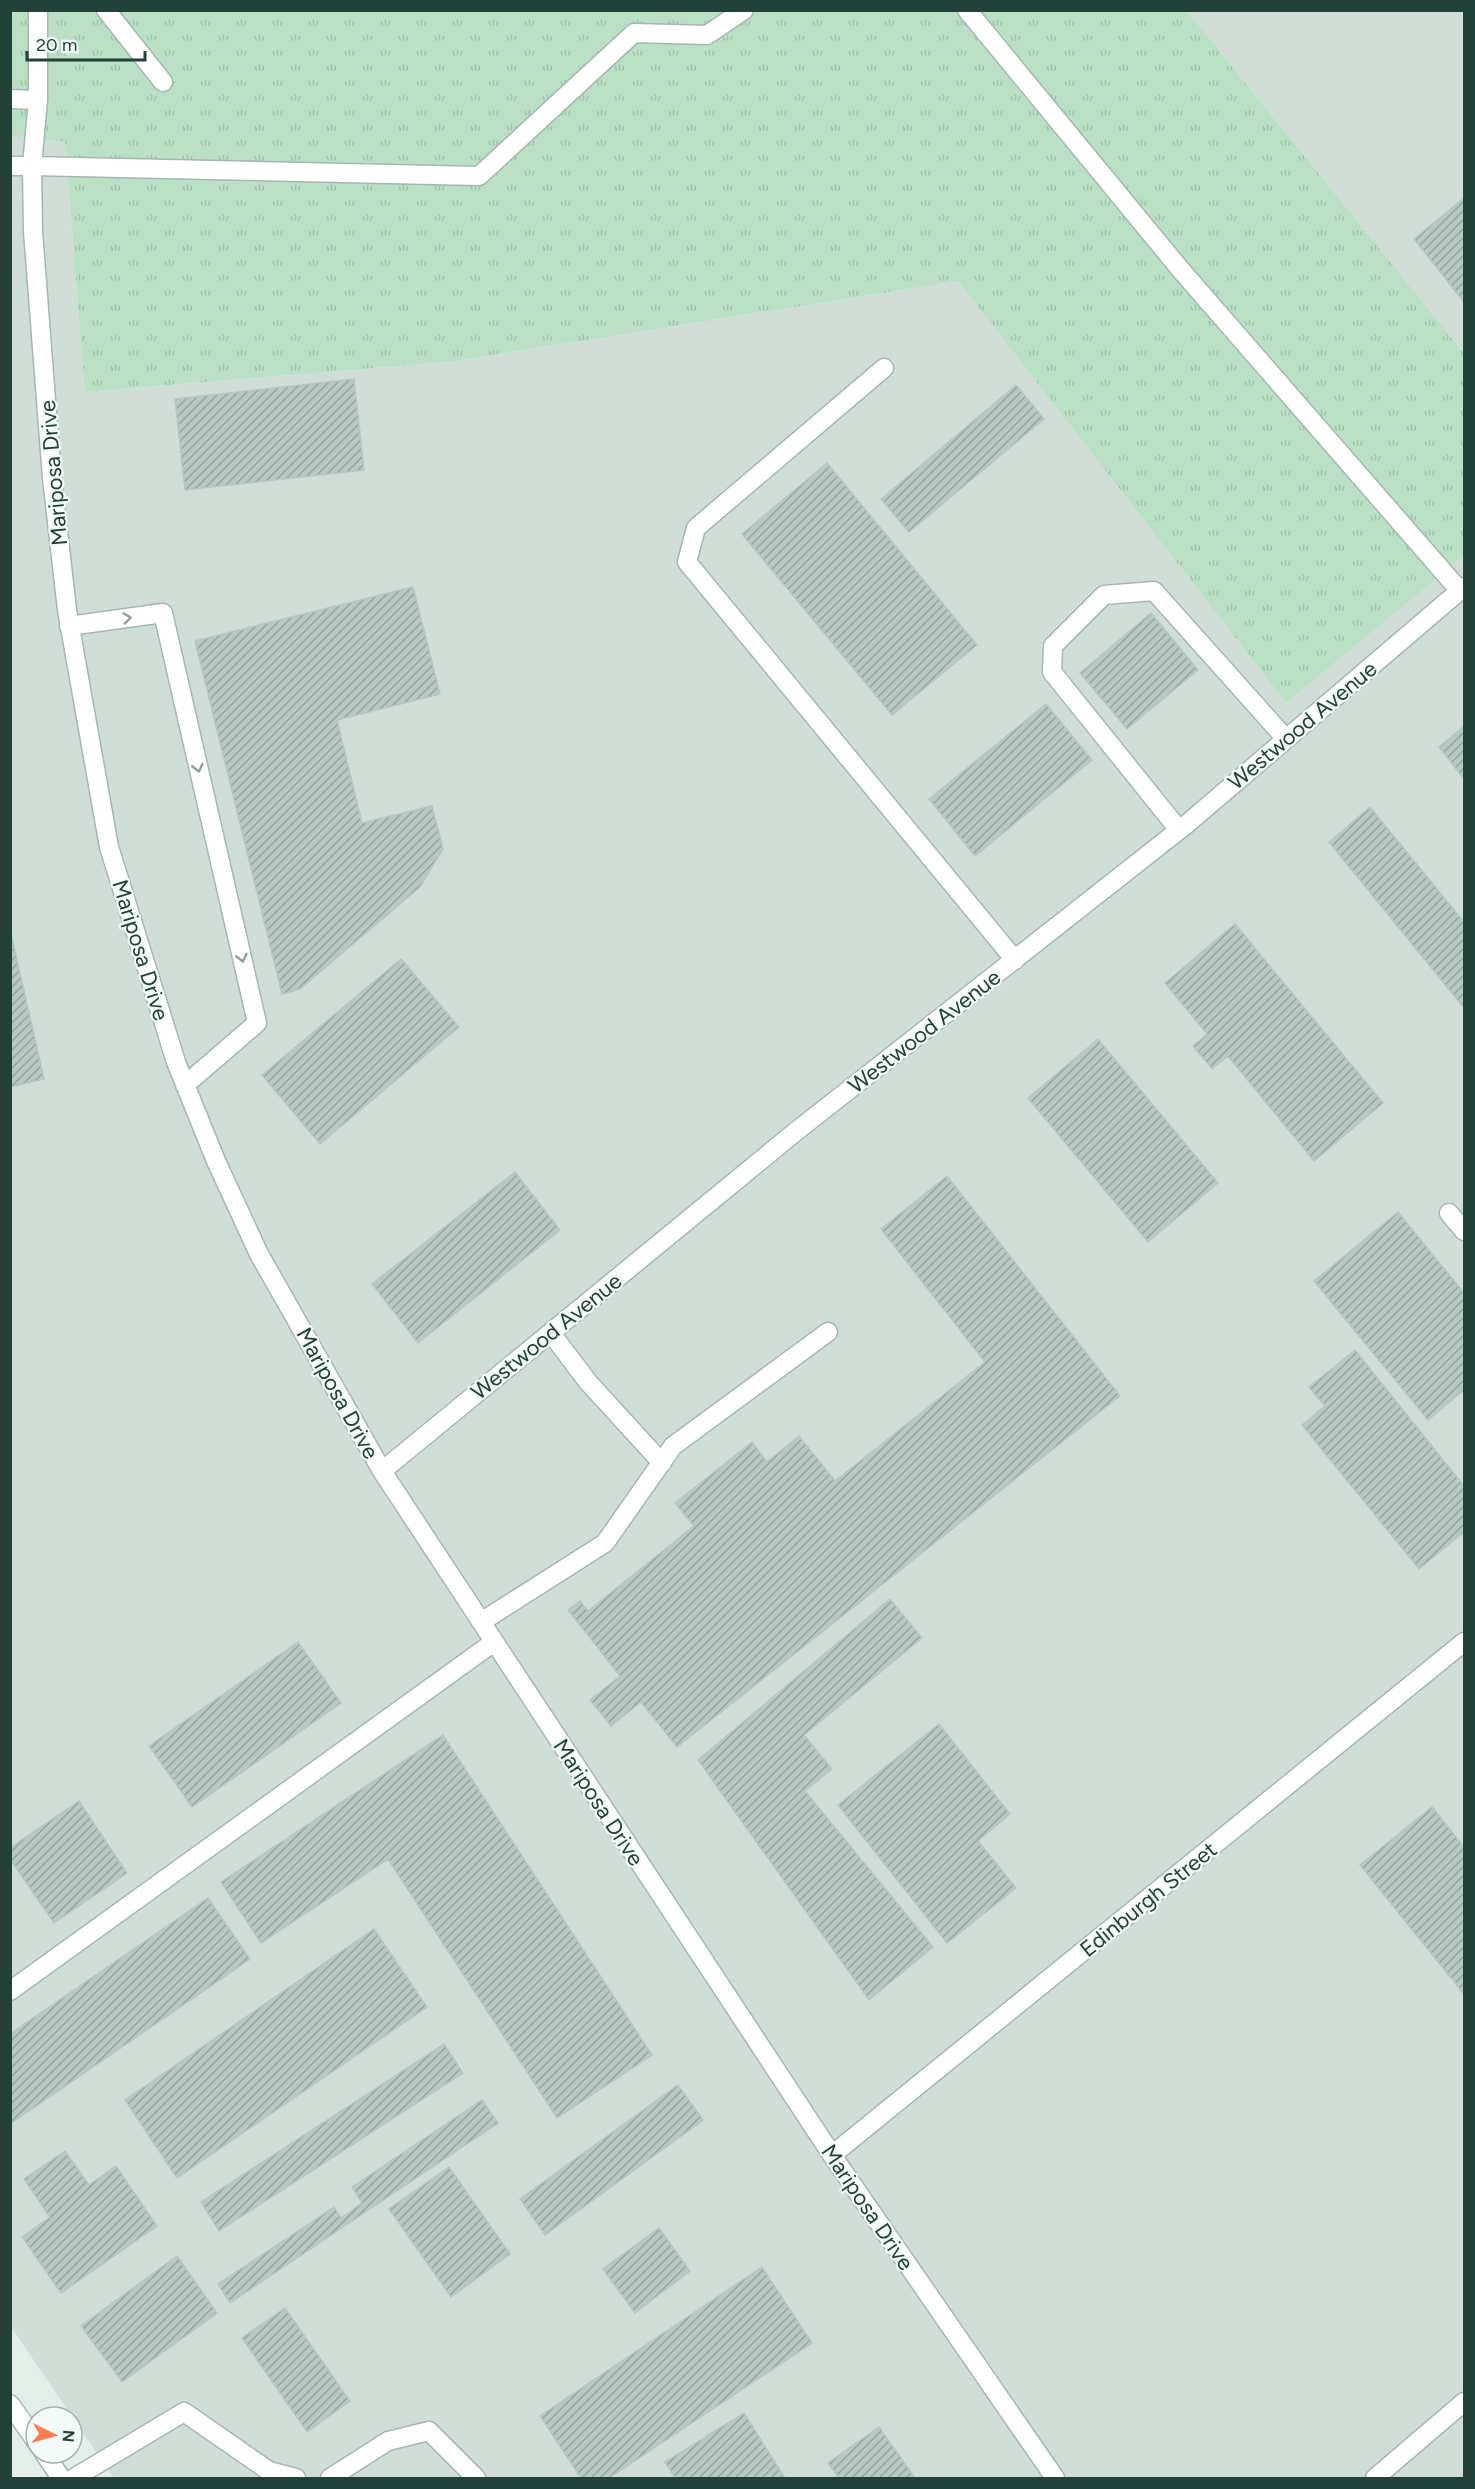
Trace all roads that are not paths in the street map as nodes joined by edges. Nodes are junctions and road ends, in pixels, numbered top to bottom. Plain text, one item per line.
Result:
1 (39, 10) edge
2 (106, 10) edge
3 (744, 10) edge
4 (967, 10) edge
5 (163, 82) dead end
6 (10, 99) edge
7 (38, 100) junction
8 (10, 166) edge
9 (32, 166) junction
10 (884, 368) dead end
11 (1462, 589) edge
12 (69, 626) junction
13 (1286, 739) junction
14 (1179, 830) junction
15 (1015, 960) junction
16 (185, 1085) junction
17 (1449, 1213) dead end
18 (1464, 1231) edge
19 (828, 1332) dead end
20 (551, 1333) junction
21 (662, 1463) junction
22 (382, 1471) junction
23 (482, 1622) junction
24 (494, 1642) junction
25 (1464, 1642) edge
26 (10, 1990) edge
27 (832, 2156) junction
28 (1464, 2402) edge
29 (10, 2404) edge
30 (24, 2424) edge
31 (52, 2465) edge
32 (61, 2478) edge
33 (74, 2478) edge
34 (296, 2478) edge
35 (330, 2478) edge
36 (476, 2478) edge
37 (1055, 2478) edge
38 (1375, 2478) edge

1 - 7 street, Mariposa Drive
2 - 5 street
3 - 9 street
4 - 11 street
6 - 7 street
7 - 9 street, Mariposa Drive
8 - 9 street
9 - 12 street, Mariposa Drive
10 - 15 street
11 - 13 street, Westwood Avenue
12 - 16 street, Mariposa Drive
12 -> 16 street
13 - 14 street, Westwood Avenue
13 - 14 street
14 - 15 street, Westwood Avenue
15 - 20 street, Westwood Avenue
16 - 22 street, Mariposa Drive
17 - 18 street
19 - 21 street
20 - 21 street
20 - 22 street, Westwood Avenue
21 - 23 street
22 - 23 street, Mariposa Drive
23 - 24 street, Mariposa Drive
24 - 26 street
24 - 27 street, Mariposa Drive
25 - 27 street, Edinburgh Street
27 - 37 street, Mariposa Drive
28 - 38 street
29 - 30 street
31 - 32 street
33 - 34 street
35 - 36 street

